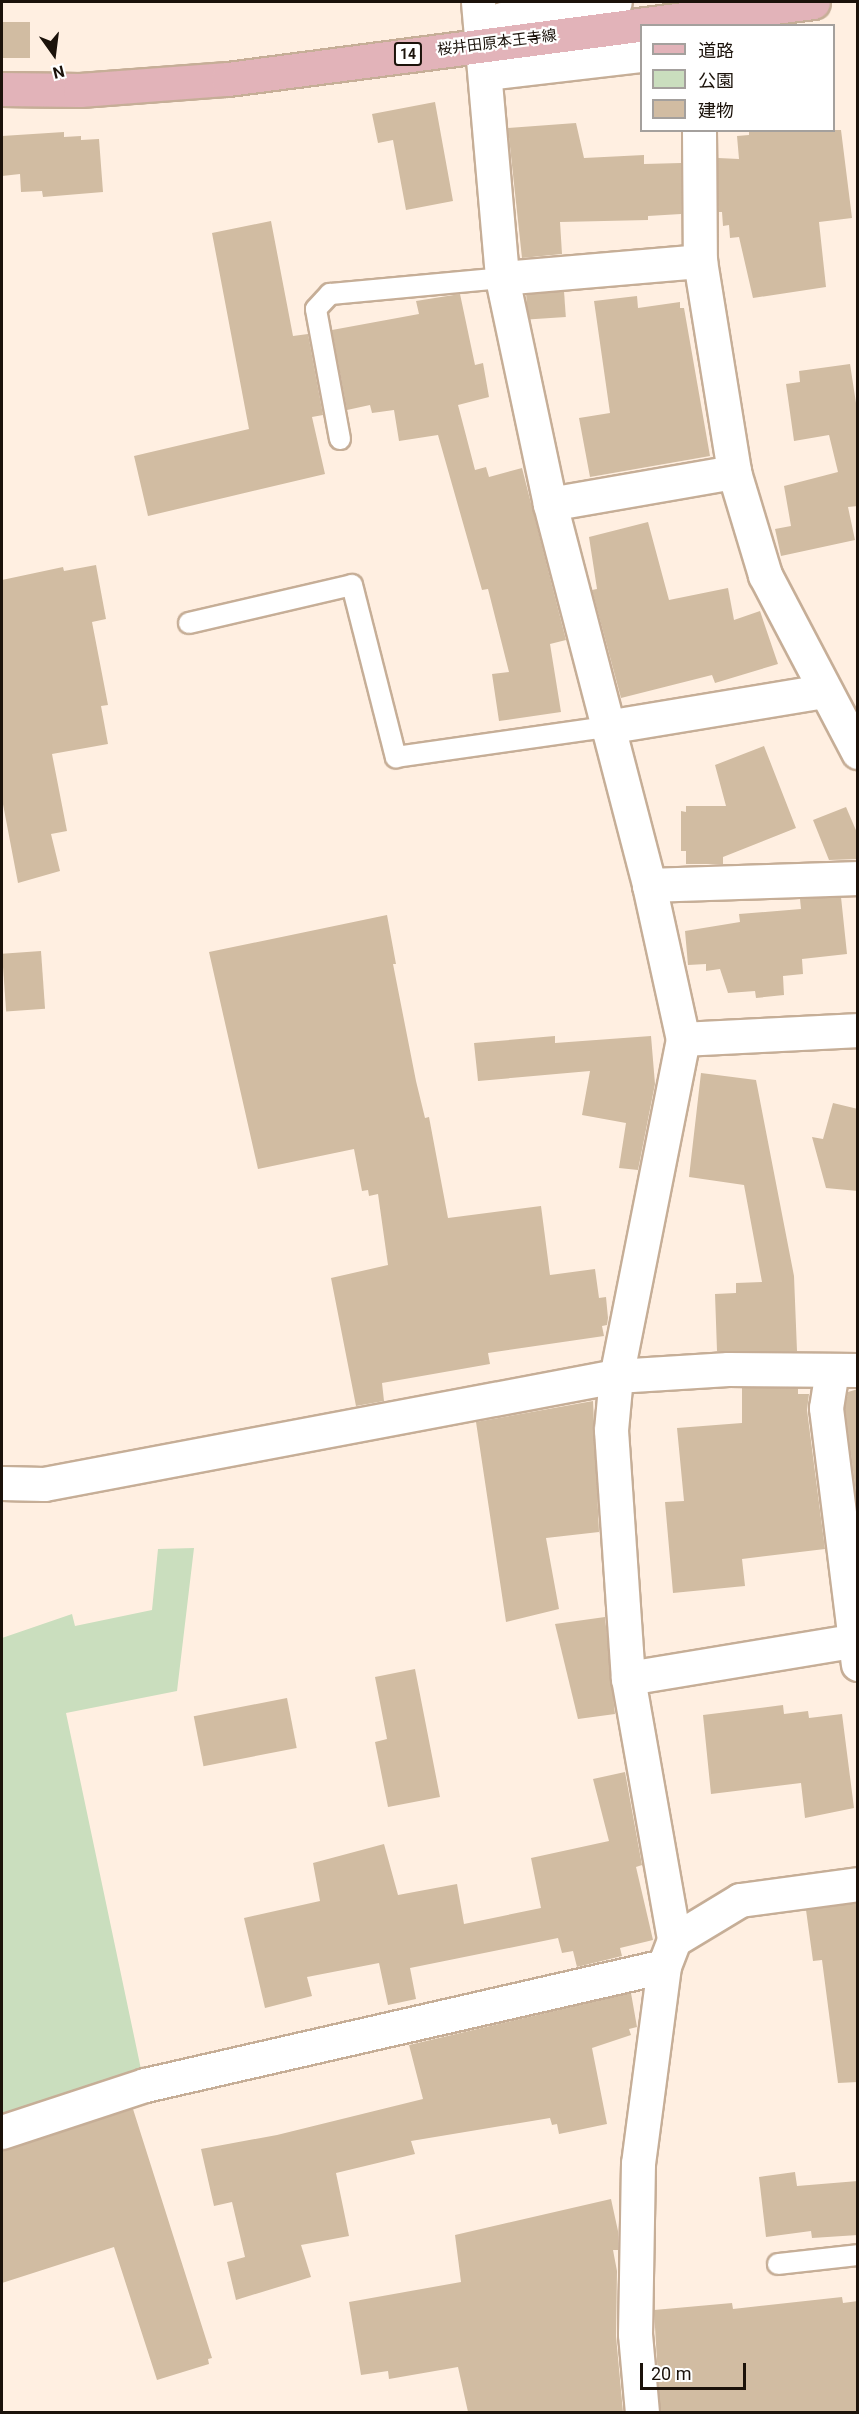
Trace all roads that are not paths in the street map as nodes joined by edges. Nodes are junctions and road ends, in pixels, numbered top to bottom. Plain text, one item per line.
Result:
1 (478, 2) edge
2 (615, 2) edge
3 (813, 2) edge
4 (684, 24) edge
5 (640, 31) edge
6 (640, 55) edge
7 (484, 58) junction
8 (2, 89) edge
9 (699, 132) edge
10 (700, 261) junction
11 (502, 278) junction
12 (340, 439) dead end
13 (734, 472) junction
14 (550, 504) junction
15 (189, 623) dead end
16 (823, 691) junction
17 (606, 727) junction
18 (858, 752) edge
19 (858, 878) edge
20 (649, 885) junction
21 (858, 1030) edge
22 (683, 1039) junction
23 (845, 1370) edge
24 (616, 1376) junction
25 (2, 1483) edge
26 (857, 1648) edge
27 (628, 1678) junction
28 (858, 1884) edge
29 (669, 1953) junction
30 (2, 2132) edge
31 (858, 2255) edge
32 (778, 2264) dead end
33 (642, 2412) edge

1 - 7 street
2 - 7 street
3 - 4 main road, 桜井田原本王寺線 / 14
5 - 7 main road, 桜井田原本王寺線 / 14
6 - 7 street
7 - 8 main road, 桜井田原本王寺線 / 14
7 - 11 street
9 - 10 street
10 - 11 street
10 - 13 street
11 - 12 lane
11 - 14 street
13 - 14 street
13 - 16 street
14 - 17 street
15 - 17 lane
16 - 17 street
16 - 18 street
17 - 20 street
19 - 20 street
20 - 22 street
21 - 22 street
22 - 24 street
23 - 24 street
23 - 26 street
24 - 25 street
24 - 27 street
26 - 27 street
27 - 29 street
28 - 29 street
29 - 30 street
29 - 33 street
31 - 32 lane

